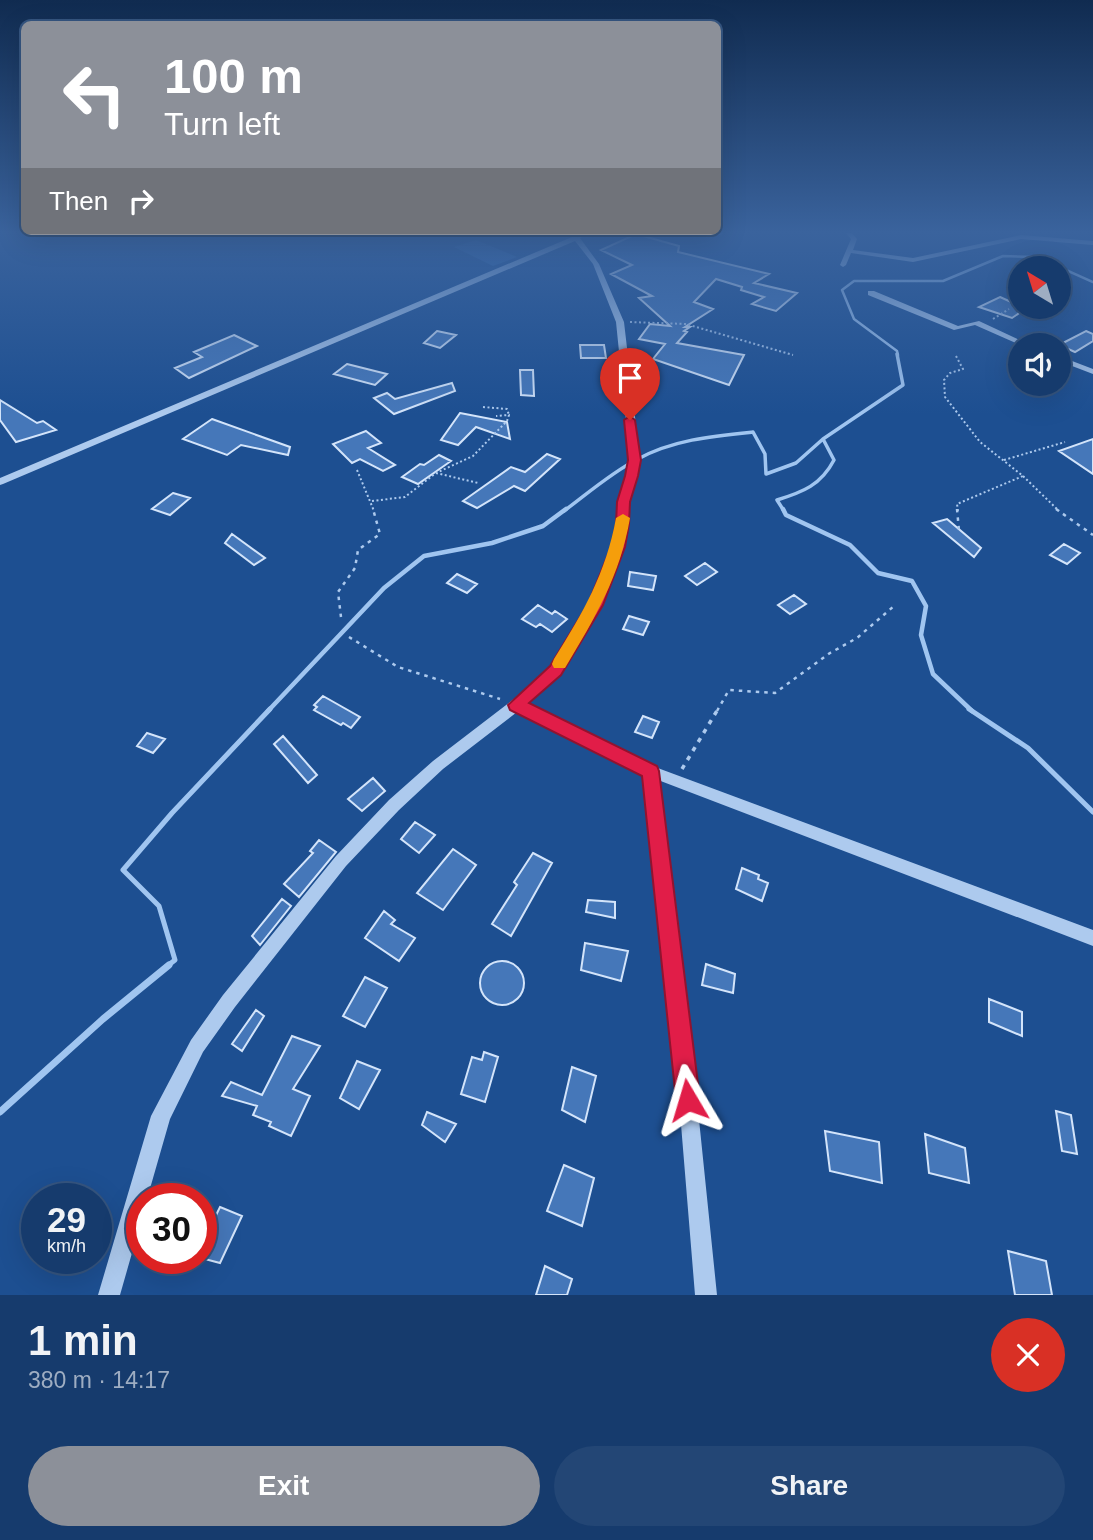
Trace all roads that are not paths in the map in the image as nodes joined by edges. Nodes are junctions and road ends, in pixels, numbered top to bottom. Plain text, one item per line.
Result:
1 (441, 293) edge
2 (608, 293) edge
3 (872, 293) edge
4 (1008, 337) edge
5 (1071, 363) edge
6 (1093, 372) edge
7 (0, 482) edge
8 (516, 705) junction
9 (650, 771) junction
10 (1093, 939) edge
11 (109, 1295) edge
12 (706, 1295) edge

1 - 7 street
2 - 8 street
3 - 4 street
5 - 6 street
8 - 9 street
8 - 11 street
9 - 10 street
9 - 12 street

